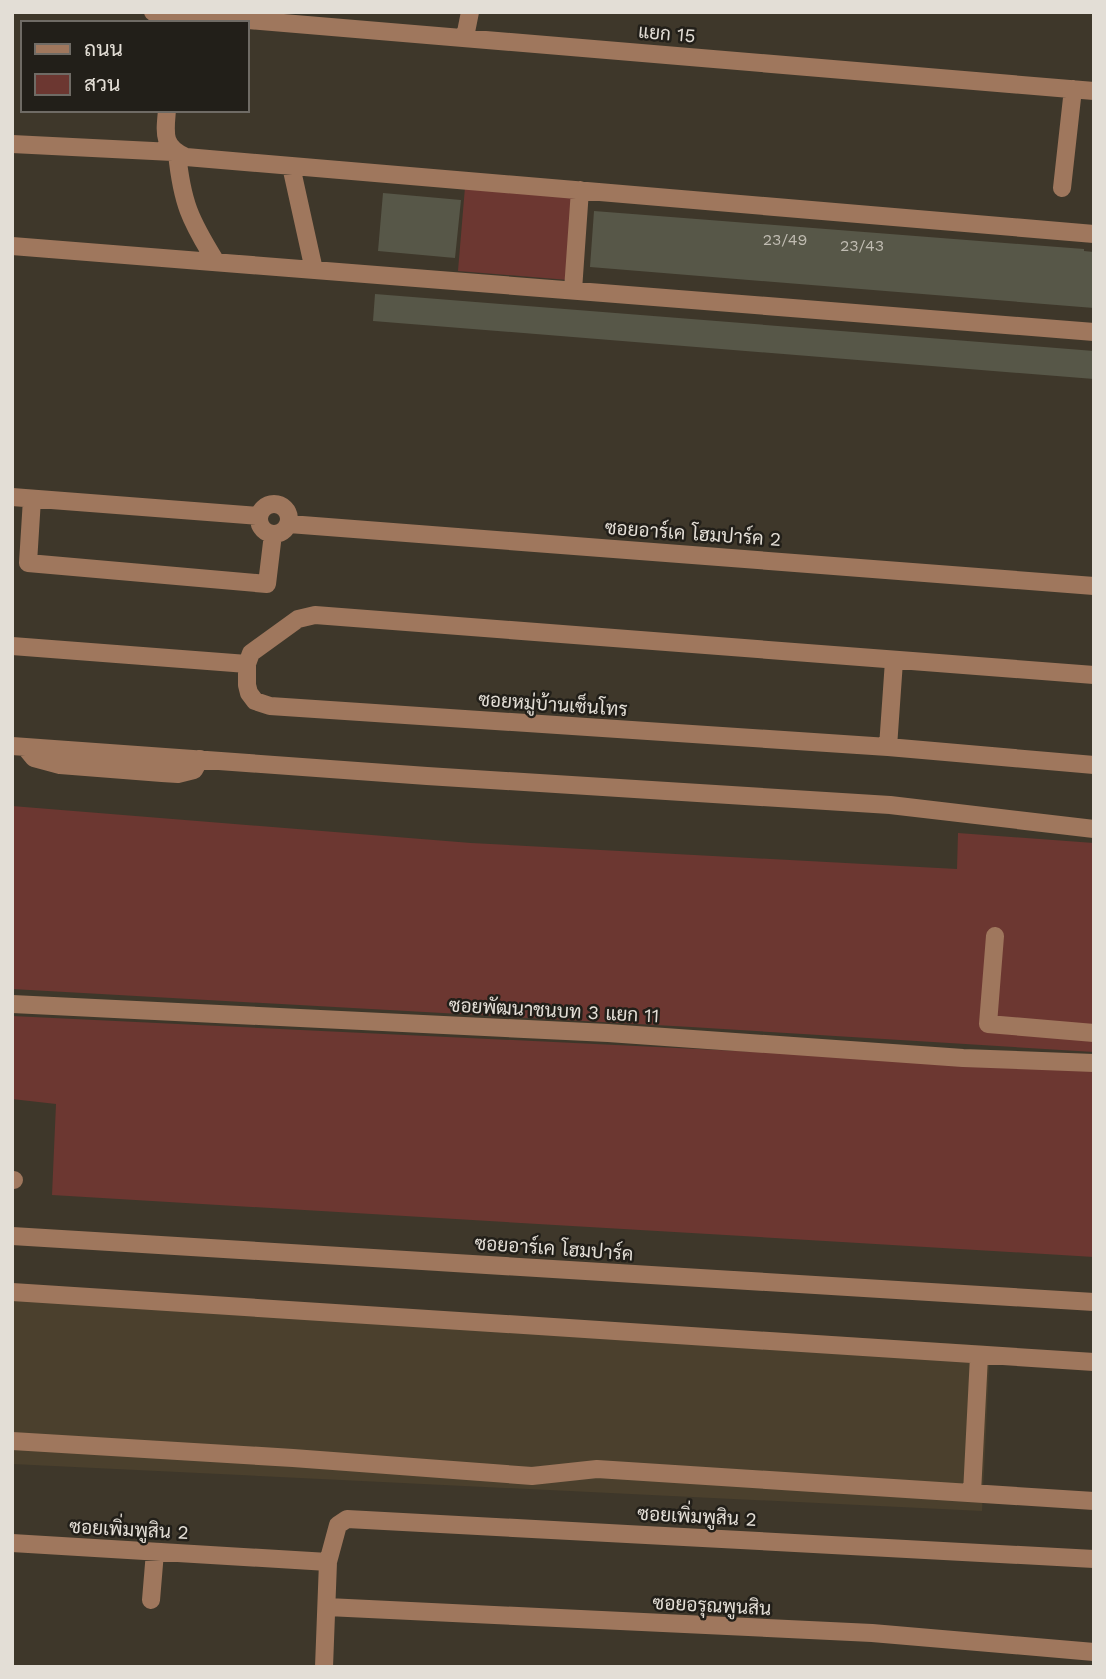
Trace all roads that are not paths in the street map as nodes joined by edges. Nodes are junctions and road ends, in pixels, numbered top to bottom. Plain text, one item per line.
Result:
1 (153, 12) edge
2 (471, 12) edge
3 (175, 18) edge
4 (221, 21) edge
5 (248, 23) edge
6 (465, 37) junction
7 (1073, 89) junction
8 (1094, 90) edge
9 (167, 112) edge
10 (12, 144) edge
11 (175, 153) junction
12 (291, 166) junction
13 (1062, 188) dead end
14 (580, 190) junction
15 (1094, 234) edge
16 (12, 246) edge
17 (216, 262) junction
18 (314, 270) junction
19 (573, 290) junction
20 (1094, 332) edge
21 (12, 498) edge
22 (32, 499) junction
23 (259, 516) junction
24 (289, 524) junction
25 (273, 534) junction
26 (1094, 586) edge
27 (12, 646) edge
28 (894, 661) junction
29 (247, 664) junction
30 (1094, 675) edge
31 (19, 746) edge
32 (888, 747) junction
33 (1094, 765) edge
34 (1094, 829) edge
35 (995, 936) dead end
36 (12, 1004) edge
37 (1094, 1033) edge
38 (1094, 1063) edge
39 (12, 1236) edge
40 (12, 1292) edge
41 (1094, 1302) edge
42 (979, 1356) junction
43 (1094, 1362) edge
44 (12, 1441) edge
45 (972, 1493) junction
46 (1094, 1501) edge
47 (12, 1544) edge
48 (155, 1552) junction
49 (1094, 1559) edge
50 (327, 1562) junction
51 (151, 1600) dead end
52 (327, 1607) junction
53 (1094, 1652) edge
54 (324, 1667) edge

1 - 3 street, แยก 15
2 - 6 street
3 - 4 street, แยก 15
5 - 6 street, แยก 15
6 - 7 street, แยก 15
7 - 8 street, แยก 15
7 - 13 street
9 - 11 street
10 - 11 street
11 - 12 street
11 - 17 street
12 - 14 street
12 - 18 street
14 - 15 street
14 - 19 street
16 - 17 street
17 - 18 street
18 - 19 street
19 - 20 street
21 - 22 street
22 - 23 street
22 - 25 street
23 - 24 street
23 - 25 street
24 - 25 street
24 - 26 street, ซอยอาร์เค โฮมปาร์ค 2
27 - 29 street
28 - 29 street
28 - 30 street
28 - 32 street
29 - 32 street, ซอยหมู่บ้านเซ็นโทร
31 - 34 street
32 - 33 street, ซอยหมู่บ้านเซ็นโทร
35 - 37 street
36 - 38 street, ซอยพัฒนาชนบท 3 แยก 11
39 - 41 street, ซอยอาร์เค โฮมปาร์ค
40 - 42 street
42 - 43 street
42 - 45 street
44 - 45 street
45 - 46 street
47 - 48 street, ซอยเพิ่มพูสิน 2
48 - 50 street, ซอยเพิ่มพูสิน 2
48 - 51 street
49 - 50 street, ซอยเพิ่มพูสิน 2
50 - 52 street, ซอยเพิ่มพูสิน 2
52 - 53 street, ซอยอรุณพูนสิน
52 - 54 street, ซอยเพิ่มพูสิน 2

